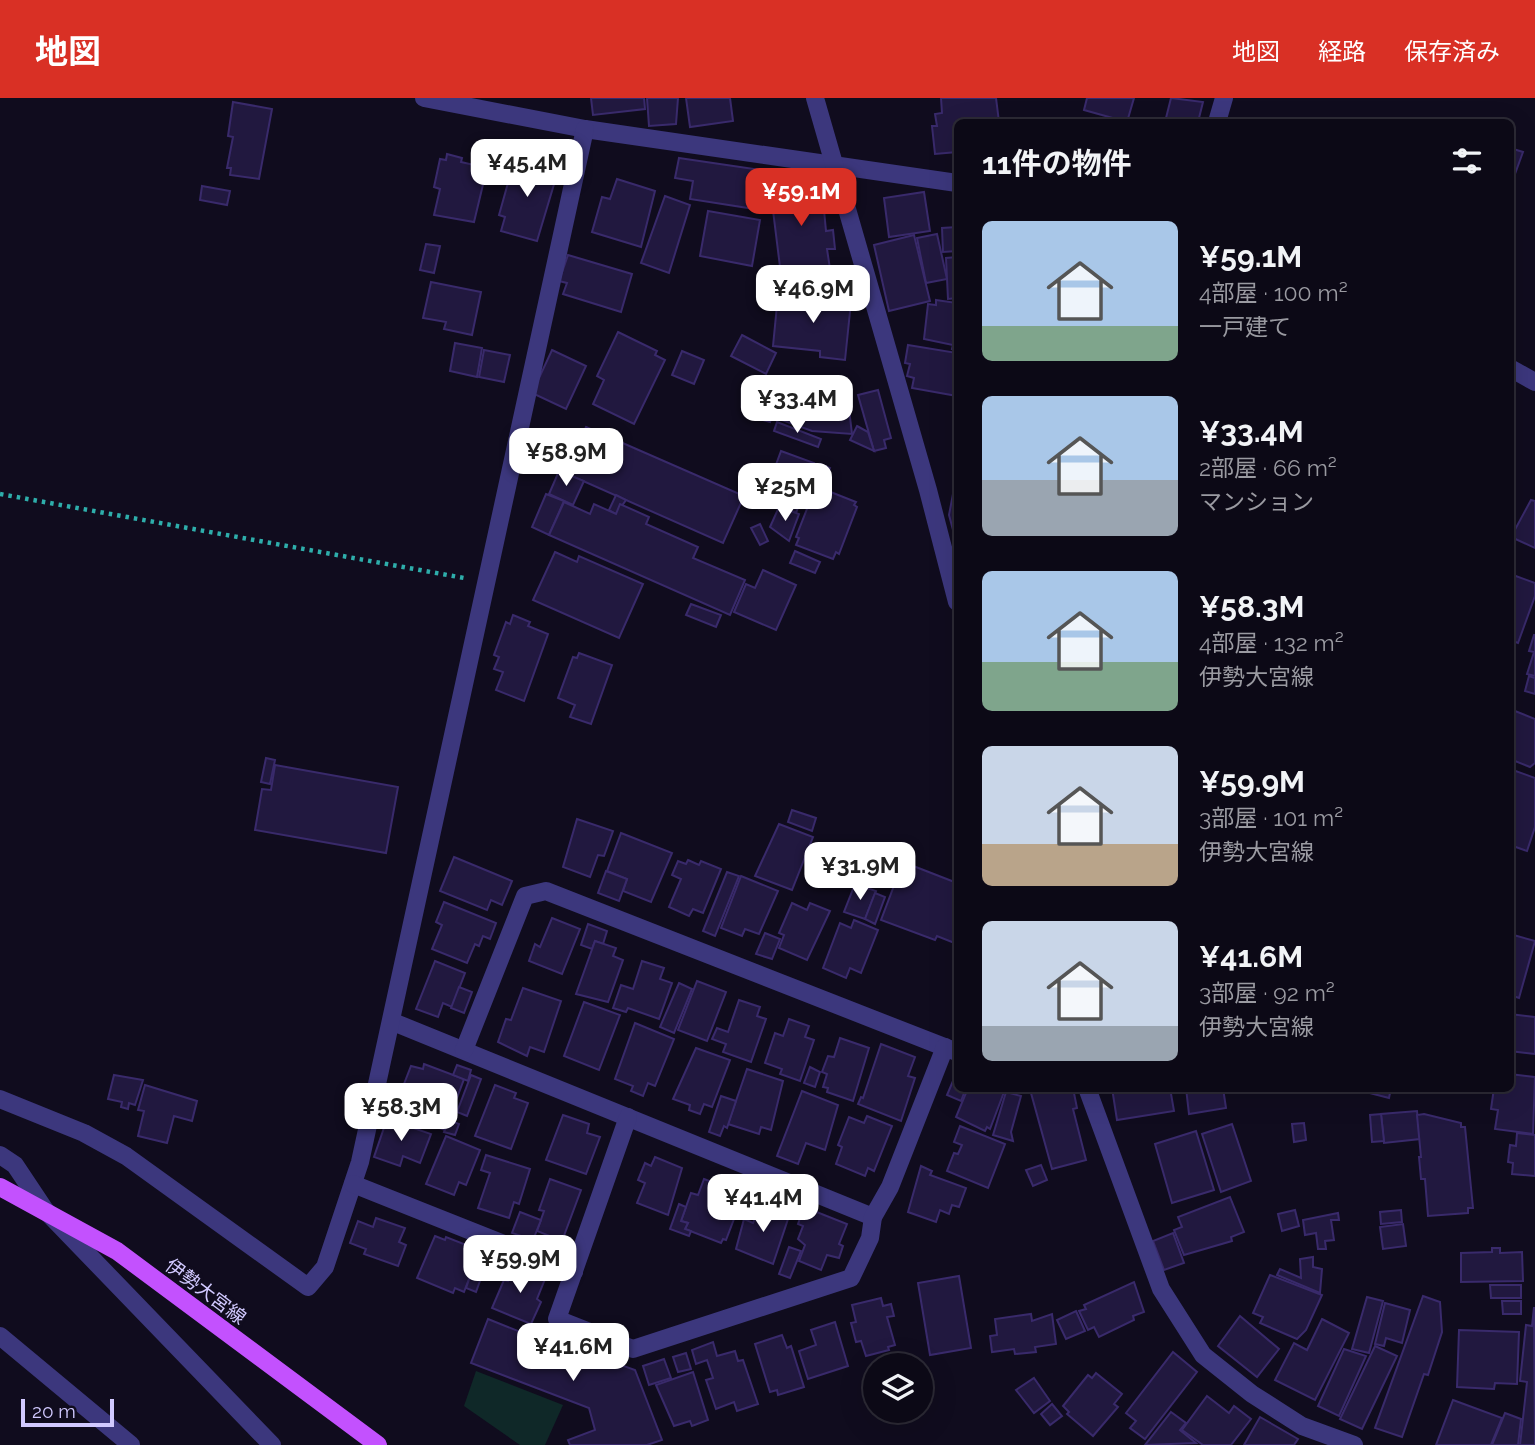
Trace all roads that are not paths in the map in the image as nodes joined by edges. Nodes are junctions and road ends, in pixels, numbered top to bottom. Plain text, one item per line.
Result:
1 (424, 98) edge
2 (815, 98) edge
3 (1224, 98) edge
4 (1218, 119) edge
5 (585, 128) junction
6 (832, 165) junction
7 (954, 183) edge
8 (1514, 370) edge
9 (1535, 382) edge
10 (954, 590) edge
11 (393, 1022) junction
12 (464, 1050) junction
13 (951, 1050) edge
14 (1088, 1092) edge
15 (0, 1099) edge
16 (628, 1118) junction
17 (0, 1156) edge
18 (353, 1184) junction
19 (0, 1187) edge
20 (46, 1210) junction
21 (873, 1217) junction
22 (574, 1272) junction
23 (0, 1336) edge
24 (131, 1445) edge
25 (272, 1445) edge
26 (377, 1445) edge
27 (1354, 1445) edge

1 - 5 street
2 - 6 street
3 - 4 street
5 - 6 street
5 - 11 street
6 - 7 street
6 - 10 street
8 - 9 street
11 - 12 street
11 - 18 street
12 - 13 street
12 - 16 street
13 - 21 street
14 - 27 street
15 - 18 street
16 - 21 street
16 - 22 street
17 - 20 street
18 - 22 street
19 - 20 main road, 伊勢大宮線
20 - 25 street
20 - 26 main road, 伊勢大宮線
21 - 22 street
23 - 24 street

